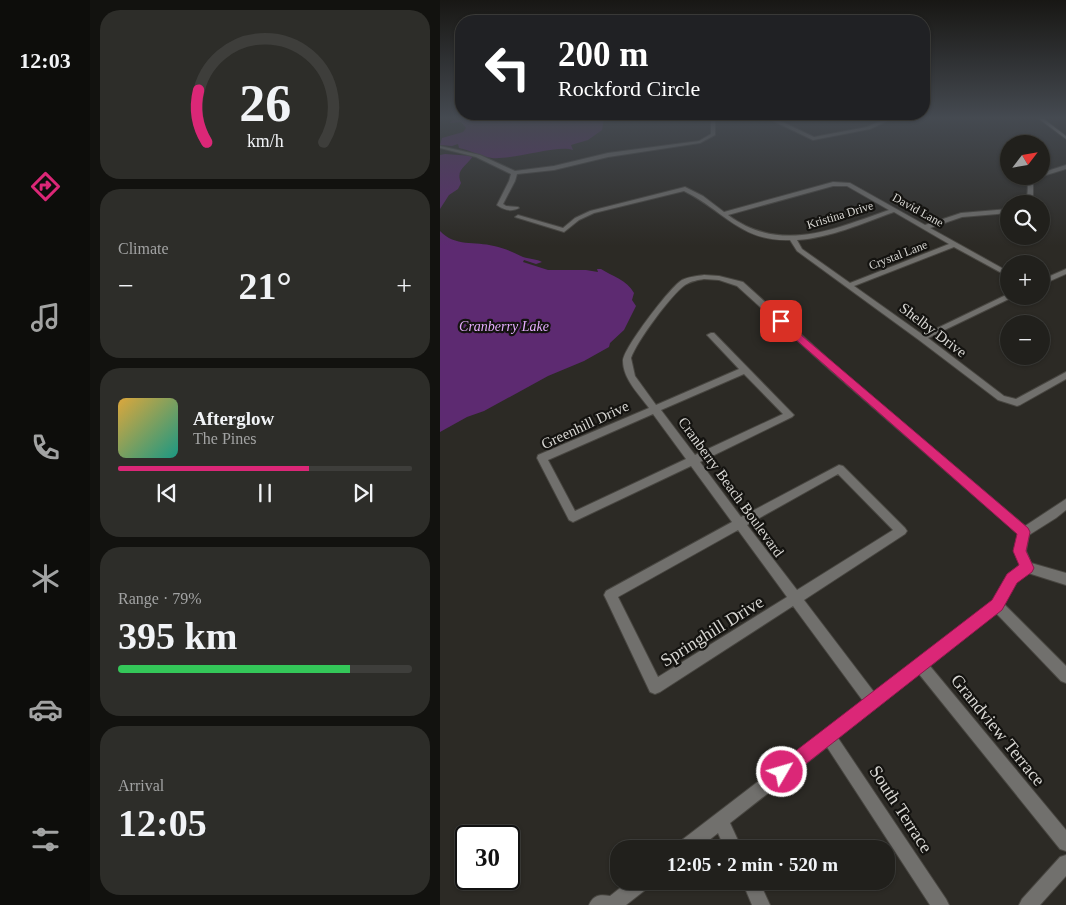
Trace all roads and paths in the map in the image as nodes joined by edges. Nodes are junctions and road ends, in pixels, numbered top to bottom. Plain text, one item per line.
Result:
1 (491, 161) edge
2 (582, 161) edge
3 (1066, 167) edge
4 (1050, 172) edge
5 (514, 173) junction
6 (516, 208) dead end
7 (895, 210) junction
8 (1000, 212) edge
9 (724, 214) junction
10 (518, 217) dead end
11 (926, 227) junction
12 (793, 239) junction
13 (956, 244) junction
14 (1000, 271) edge
15 (1066, 271) edge
16 (1050, 278) edge
17 (848, 286) junction
18 (1000, 302) edge
19 (711, 335) dead end
20 (922, 338) junction
21 (745, 370) junction
22 (1066, 375) edge
23 (655, 409) junction
24 (693, 460) junction
25 (1066, 503) edge
26 (739, 523) junction
27 (1024, 532) junction
28 (1027, 568) junction
29 (1066, 579) edge
30 (795, 599) junction
31 (997, 605) junction
32 (920, 665) junction
33 (1066, 676) edge
34 (872, 702) junction
35 (828, 736) junction
36 (720, 820) junction
37 (695, 840) edge
38 (730, 840) edge
39 (1066, 843) edge
40 (1066, 863) edge
41 (631, 890) edge
42 (754, 890) edge
43 (598, 905) edge
44 (611, 905) edge
45 (762, 905) edge
46 (940, 905) edge
47 (1028, 905) edge

1 - 5 street
2 - 5 street
3 - 4 street
5 - 6 street
7 - 9 street, David Lane
7 - 11 street, David Lane
7 - 12 street, Kristina Drive
8 - 11 street
9 - 10 street, Kristina Drive
9 - 12 street, Kristina Drive
11 - 13 street, David Lane
12 - 17 street, Shelby Drive
13 - 14 street, David Lane
13 - 17 street, Crystal Lane
15 - 16 street
17 - 20 street, Shelby Drive
18 - 20 street
19 - 21 street
20 - 22 street, Shelby Drive
21 - 23 street
21 - 24 street
23 - 24 street, Cranberry Beach Boulevard
23 - 24 street, Greenhill Drive
23 - 27 street, Cranberry Beach Boulevard
24 - 26 street, Cranberry Beach Boulevard
25 - 27 street
26 - 30 street, Cranberry Beach Boulevard
26 - 30 street
26 - 30 street, Springhill Drive
27 - 28 street
28 - 29 street
28 - 31 street
30 - 34 street, Cranberry Beach Boulevard
31 - 32 street
31 - 33 street
32 - 34 street
32 - 39 street, Grandview Terrace
34 - 35 street
35 - 36 street
35 - 46 street, South Terrace
36 - 37 street
36 - 38 street
40 - 47 street
41 - 44 street
42 - 45 street
43 - 44 street

